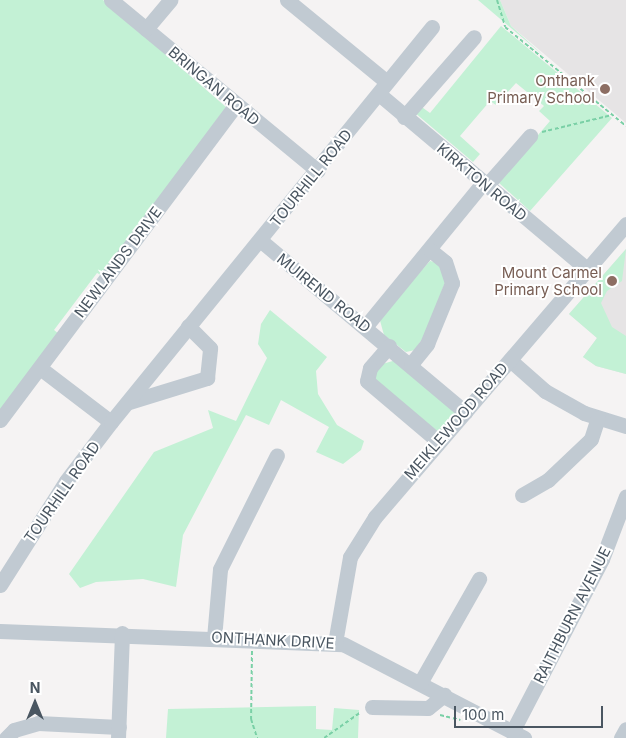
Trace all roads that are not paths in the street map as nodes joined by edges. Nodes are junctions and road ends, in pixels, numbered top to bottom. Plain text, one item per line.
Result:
1 (112, 0) edge
2 (170, 0) edge
3 (287, 0) edge
4 (432, 27) dead end
5 (146, 29) junction
6 (474, 37) dead end
7 (383, 88) junction
8 (236, 104) junction
9 (404, 117) junction
10 (530, 136) road end
11 (318, 171) junction
12 (485, 184) junction
13 (626, 224) edge
14 (260, 240) junction
15 (430, 250) junction
16 (587, 270) junction
17 (188, 326) junction
18 (365, 327) junction
19 (389, 346) junction
20 (510, 360) junction
21 (411, 364) junction
22 (40, 368) junction
23 (129, 402) junction
24 (465, 412) junction
25 (598, 418) junction
26 (0, 420) edge
27 (111, 422) junction
28 (626, 426) edge
29 (439, 442) junction
30 (277, 455) dead end
31 (522, 495) dead end
32 (626, 496) edge
33 (479, 579) dead end
34 (0, 585) edge
35 (0, 631) edge
36 (122, 633) junction
37 (214, 638) junction
38 (336, 644) junction
39 (420, 683) junction
40 (444, 695) junction
41 (372, 707) dead end
42 (626, 729) edge
43 (118, 732) edge
44 (518, 735) edge
45 (6, 738) edge
46 (621, 738) edge

1 - 5 street, BRINGAN ROAD
2 - 5 street
3 - 7 street, KIRKTON ROAD
4 - 7 street, TOURHILL ROAD
5 - 8 street, BRINGAN ROAD
6 - 9 street
7 - 9 street, KIRKTON ROAD
7 - 11 street, TOURHILL ROAD
8 - 11 street, BRINGAN ROAD
8 - 22 street, NEWLANDS DRIVE
9 - 12 street, KIRKTON ROAD
10 - 12 street
11 - 14 street, TOURHILL ROAD
12 - 15 street
12 - 16 street, KIRKTON ROAD
13 - 16 street, MEIKLEWOOD ROAD
14 - 17 street, TOURHILL ROAD
14 - 18 street, MUIREND ROAD
15 - 18 street
15 - 21 street
16 - 20 street, MEIKLEWOOD ROAD
17 - 23 street, TOURHILL ROAD
17 - 23 street
18 - 19 street, MUIREND ROAD
19 - 21 street, MUIREND ROAD
19 - 29 street
20 - 24 street, MEIKLEWOOD ROAD
20 - 25 street
21 - 24 street, MUIREND ROAD
22 - 26 street, NEWLANDS DRIVE
22 - 27 street
23 - 27 street, TOURHILL ROAD
24 - 29 street, MEIKLEWOOD ROAD
25 - 28 street
25 - 31 street
27 - 34 street, TOURHILL ROAD
29 - 38 street, MEIKLEWOOD ROAD
30 - 37 street
32 - 44 street, RAITHBURN AVENUE
33 - 39 street
35 - 36 street, ONTHANK DRIVE
36 - 37 street, ONTHANK DRIVE
36 - 43 street
37 - 38 street, ONTHANK DRIVE
38 - 39 street, ONTHANK DRIVE
39 - 40 street, ONTHANK DRIVE
40 - 41 street
40 - 44 street, ONTHANK DRIVE
42 - 46 street
43 - 45 street

